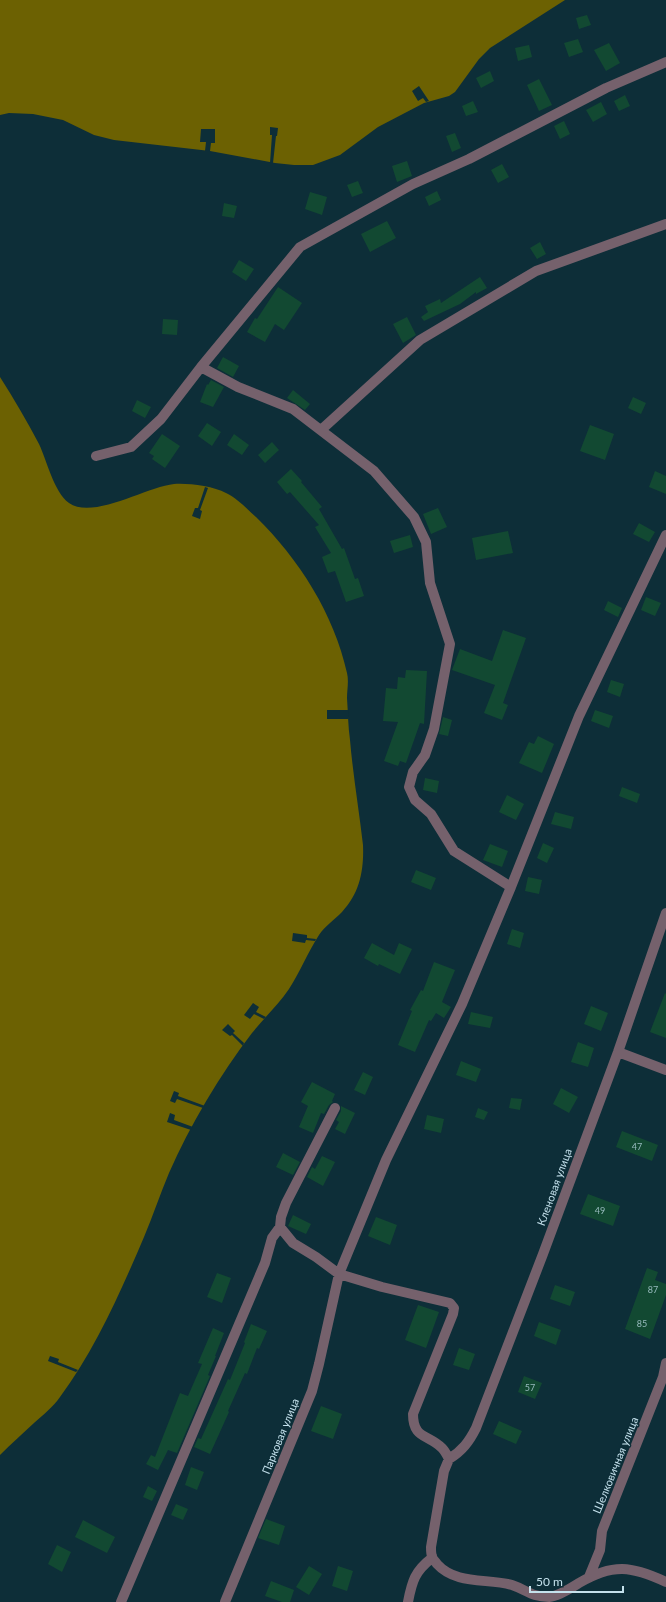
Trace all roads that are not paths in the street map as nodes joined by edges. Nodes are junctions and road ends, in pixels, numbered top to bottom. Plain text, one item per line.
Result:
1 (666, 62) edge
2 (666, 224) edge
3 (201, 366) junction
4 (321, 430) junction
5 (96, 456) dead end
6 (666, 535) edge
7 (511, 887) junction
8 (666, 914) edge
9 (618, 1052) junction
10 (666, 1070) edge
11 (335, 1108) dead end
12 (280, 1227) junction
13 (339, 1274) junction
14 (666, 1363) edge
15 (449, 1459) junction
16 (432, 1558) junction
17 (589, 1577) junction
18 (666, 1582) edge
19 (121, 1602) edge
20 (225, 1602) edge
21 (408, 1602) edge

1 - 3 street
2 - 4 street
3 - 4 street
3 - 5 street
4 - 7 street
6 - 7 street, Парковая улица
7 - 13 street, Парковая улица
8 - 9 street, Кленовая улица
9 - 10 street
9 - 15 street, Кленовая улица
11 - 12 street
12 - 13 street
12 - 19 street
13 - 15 street
13 - 20 street, Парковая улица
14 - 17 street, Шелковичная улица
15 - 16 street
16 - 17 street
16 - 21 street
17 - 18 street

